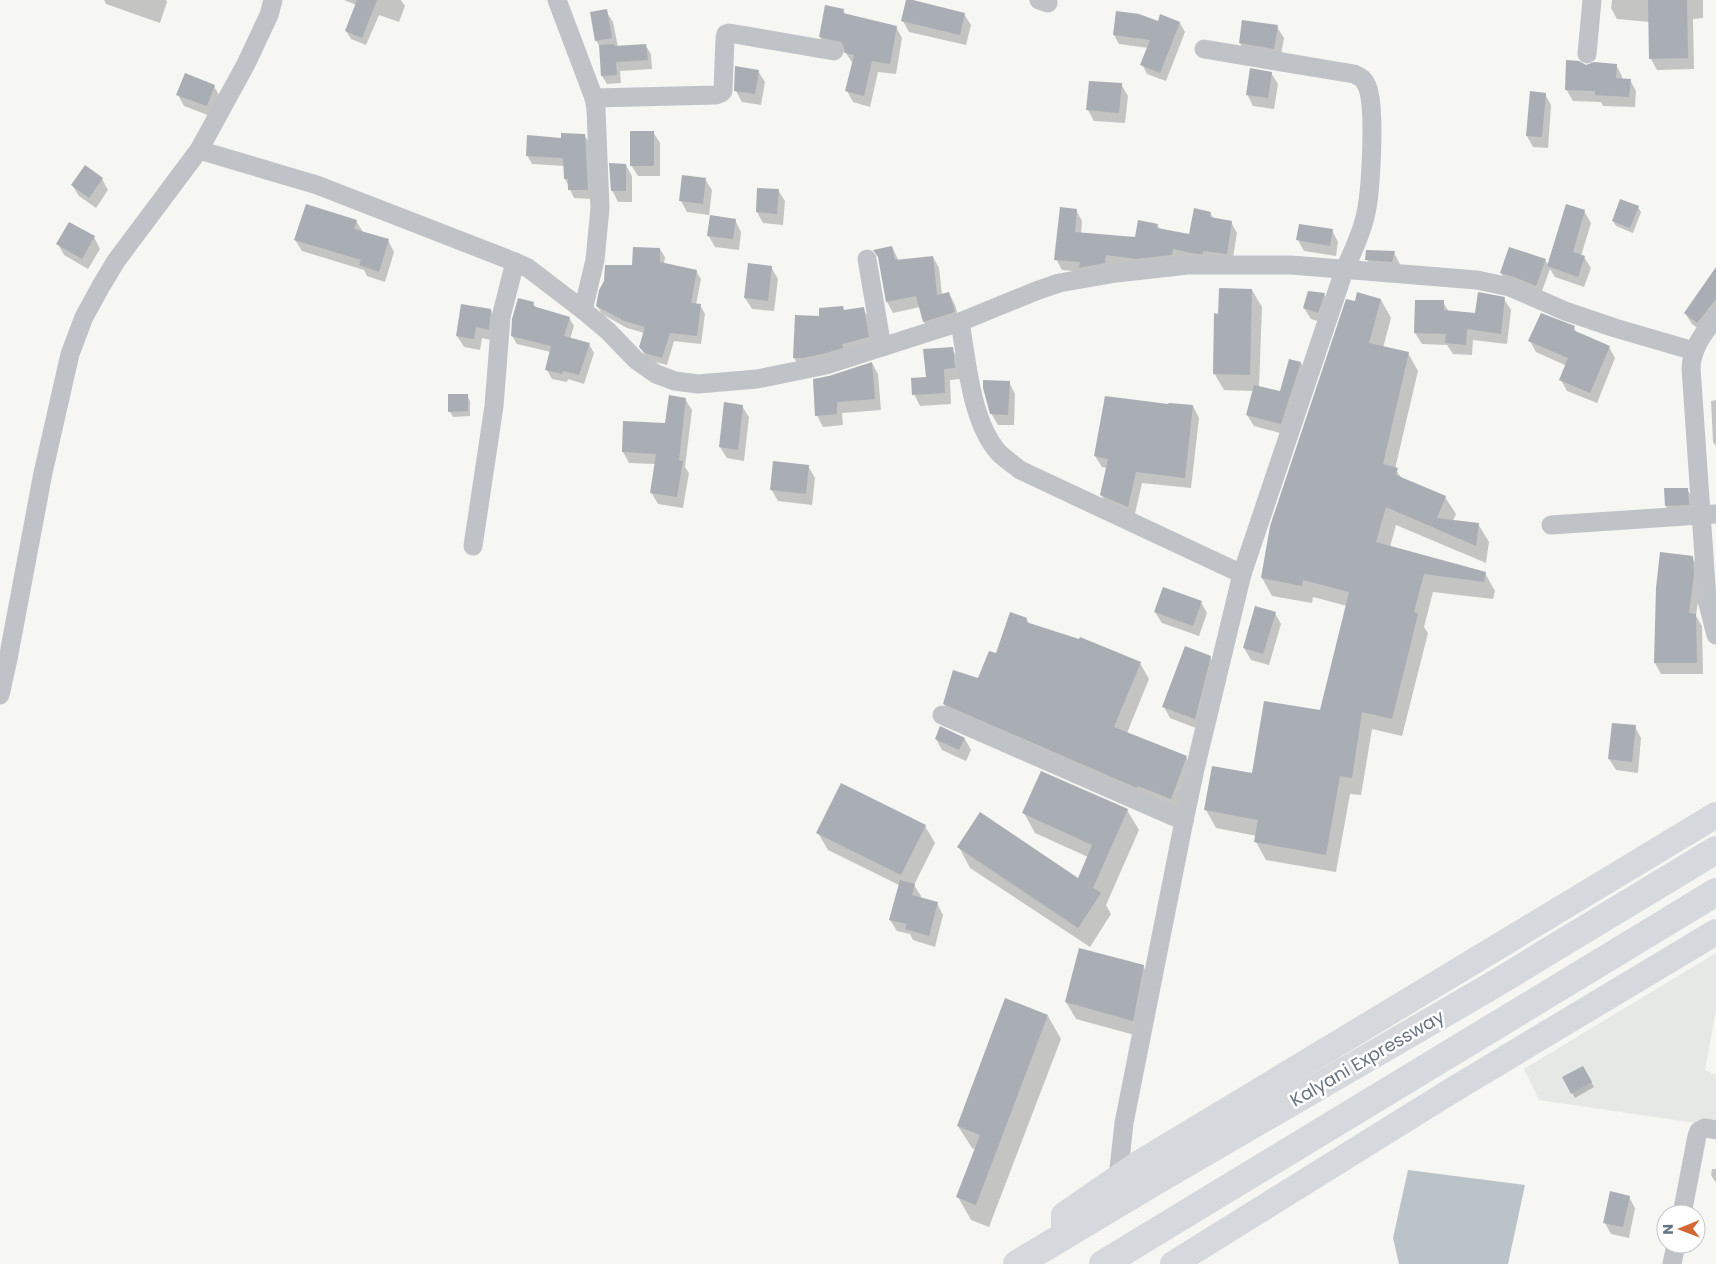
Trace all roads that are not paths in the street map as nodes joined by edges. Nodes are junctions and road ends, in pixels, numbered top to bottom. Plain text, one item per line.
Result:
1 (274, 0) edge
2 (557, 0) edge
3 (1592, 0) edge
4 (1204, 49) dead end
5 (834, 51) dead end
6 (1587, 54) dead end
7 (594, 98) junction
8 (199, 150) junction
9 (867, 259) dead end
10 (515, 262) junction
11 (1344, 271) junction
12 (584, 310) junction
13 (1716, 317) edge
14 (960, 322) junction
15 (882, 347) junction
16 (1694, 352) junction
17 (1709, 515) edge
18 (1551, 525) dead end
19 (473, 546) dead end
20 (1242, 574) junction
21 (1716, 635) edge
22 (0, 695) edge
23 (942, 715) dead end
24 (1715, 820) edge
25 (1184, 821) junction
26 (1709, 855) edge
27 (1715, 893) edge
28 (1716, 932) edge
29 (1716, 1130) edge
30 (1118, 1178) junction
31 (1684, 1204) edge
32 (1064, 1236) junction
33 (1017, 1264) edge
34 (1103, 1264) edge
35 (1172, 1264) edge

1 - 8 street
2 - 7 street
3 - 6 street
4 - 11 street
5 - 7 street
7 - 12 street
8 - 10 street
8 - 22 street
9 - 15 street
10 - 12 street
10 - 19 street
11 - 14 street
11 - 16 street
11 - 20 street
12 - 15 street
13 - 16 street
14 - 15 street
14 - 20 street
16 - 17 street
17 - 18 street
17 - 21 street
20 - 25 street
23 - 25 street
24 - 30 street
25 - 30 street
26 - 32 highway, Kalyani Expressway
27 - 34 highway
28 - 35 street
29 - 31 street
30 - 32 street
32 - 33 highway, Kalyani Expressway

